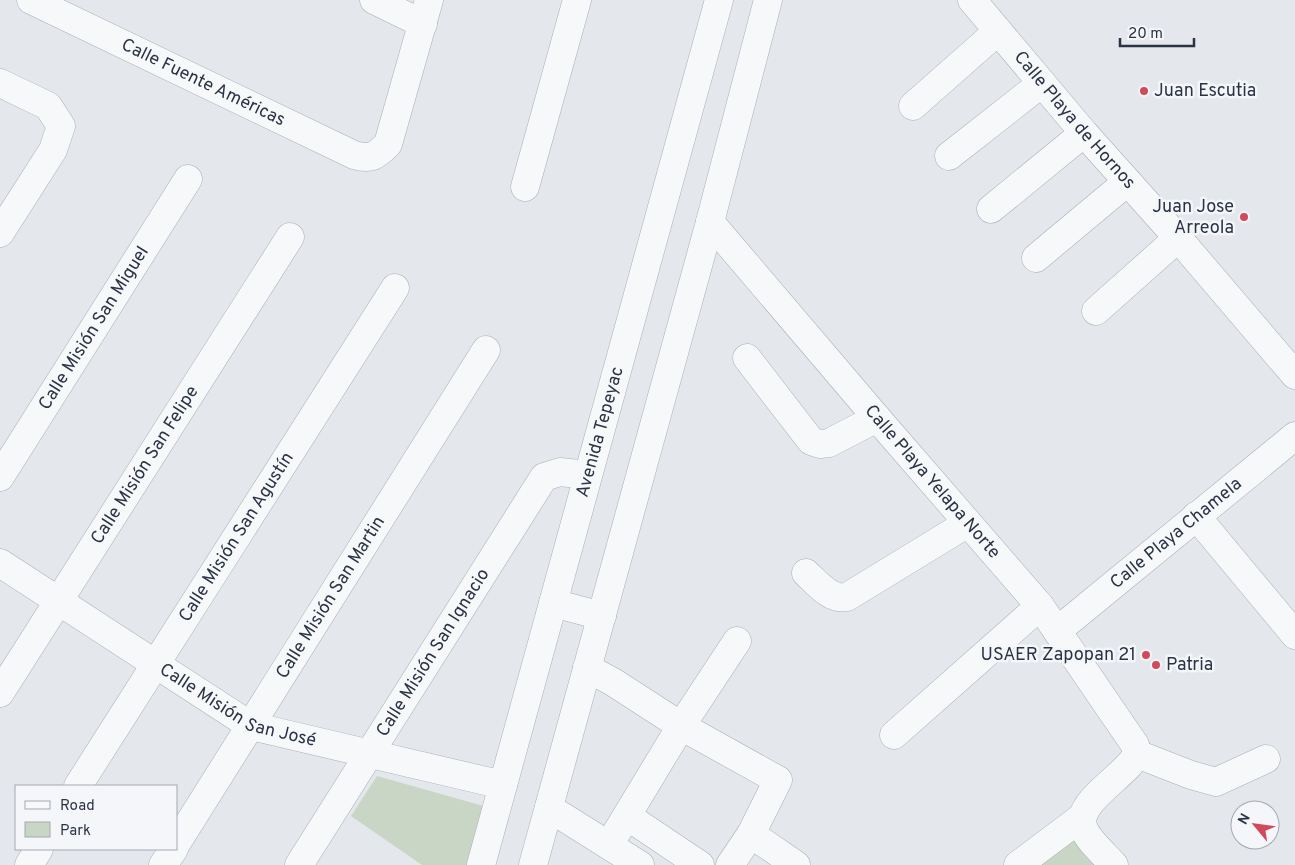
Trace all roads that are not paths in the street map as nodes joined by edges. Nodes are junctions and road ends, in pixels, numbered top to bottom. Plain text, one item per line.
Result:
1 (31, 0) edge
2 (374, 0) edge
3 (577, 0) edge
4 (719, 0) edge
5 (768, 0) edge
6 (972, 0) edge
7 (426, 12) edge
8 (998, 31) junction
9 (0, 83) edge
10 (1042, 83) junction
11 (913, 106) dead end
12 (1084, 134) junction
13 (949, 156) dead end
14 (188, 179) dead end
15 (1127, 182) junction
16 (525, 187) dead end
17 (991, 209) dead end
18 (710, 222) junction
19 (0, 233) edge
20 (290, 237) dead end
21 (1178, 238) junction
22 (1036, 258) dead end
23 (395, 288) dead end
24 (1096, 311) dead end
25 (486, 350) dead end
26 (747, 358) dead end
27 (1295, 375) edge
28 (877, 418) junction
29 (1295, 436) edge
30 (588, 475) junction
31 (0, 477) edge
32 (1196, 516) junction
33 (968, 523) junction
34 (0, 563) edge
35 (806, 573) dead end
36 (59, 601) junction
37 (553, 603) junction
38 (1040, 606) junction
39 (602, 616) junction
40 (1057, 631) junction
41 (1295, 635) edge
42 (738, 641) dead end
43 (156, 664) junction
44 (588, 668) junction
45 (0, 693) edge
46 (251, 726) junction
47 (681, 726) junction
48 (894, 735) dead end
49 (369, 754) junction
50 (1137, 754) junction
51 (1266, 759) dead end
52 (79, 785) edge
53 (503, 785) junction
54 (549, 808) junction
55 (627, 816) junction
56 (1082, 817) junction
57 (751, 834) junction
58 (178, 841) edge
59 (609, 845) junction
60 (38, 850) edge
61 (173, 850) edge
62 (29, 865) edge
63 (163, 865) edge
64 (299, 865) edge
65 (481, 865) edge
66 (533, 865) edge
67 (640, 865) edge
68 (700, 865) edge
69 (730, 865) edge
70 (796, 865) edge
71 (1018, 865) edge
72 (1114, 865) edge

1 - 7 street, Calle Fuente Américas
2 - 7 street
3 - 16 street
4 - 30 street, Avenida Tepeyac
5 - 18 street
6 - 8 street, Calle Playa de Hornos
8 - 10 street, Calle Playa de Hornos
8 - 11 street
9 - 19 street
10 - 12 street, Calle Playa de Hornos
10 - 13 street
12 - 15 street, Calle Playa de Hornos
12 - 17 street
14 - 31 street, Calle Misión San Miguel
15 - 21 street, Calle Playa de Hornos
15 - 22 street
18 - 28 street, Calle Playa Yelapa Norte
18 - 39 street
20 - 36 street, Calle Misión San Felipe
21 - 24 street
21 - 27 street, Calle Playa de Hornos
23 - 43 street, Calle Misión San Agustín
25 - 46 street, Calle Misión San Martin
26 - 28 street
28 - 33 street, Calle Playa Yelapa Norte
29 - 32 street, Calle Playa Chamela
30 - 37 street, Avenida Tepeyac
30 - 49 street, Calle Misión San Ignacio
32 - 40 street, Calle Playa Chamela
32 - 41 street
33 - 35 street
33 - 38 street, Calle Playa Yelapa Norte
34 - 36 street, Calle Misión San José
36 - 43 street, Calle Misión San José
36 - 45 street, Calle Misión San Felipe
37 - 39 street
37 - 53 street, Avenida Tepeyac
38 - 40 street, Calle Playa Yelapa Norte
38 - 48 street
39 - 44 street
40 - 50 street, Calle Playa Yelapa Norte
42 - 47 street
43 - 46 street, Calle Misión San José
43 - 52 street, Calle Misión San Agustín
44 - 47 street
44 - 54 street
46 - 49 street, Calle Misión San José
46 - 58 street, Calle Misión San Martin
47 - 55 street
47 - 57 street
49 - 53 street, Calle Misión San José
49 - 64 street, Calle Misión San Ignacio
50 - 51 street
50 - 56 street
53 - 65 street, Avenida Tepeyac
54 - 59 street
54 - 66 street
55 - 59 street
55 - 68 street
56 - 71 street
56 - 72 street
57 - 69 street
57 - 70 street
59 - 67 street
60 - 62 street
61 - 63 street

